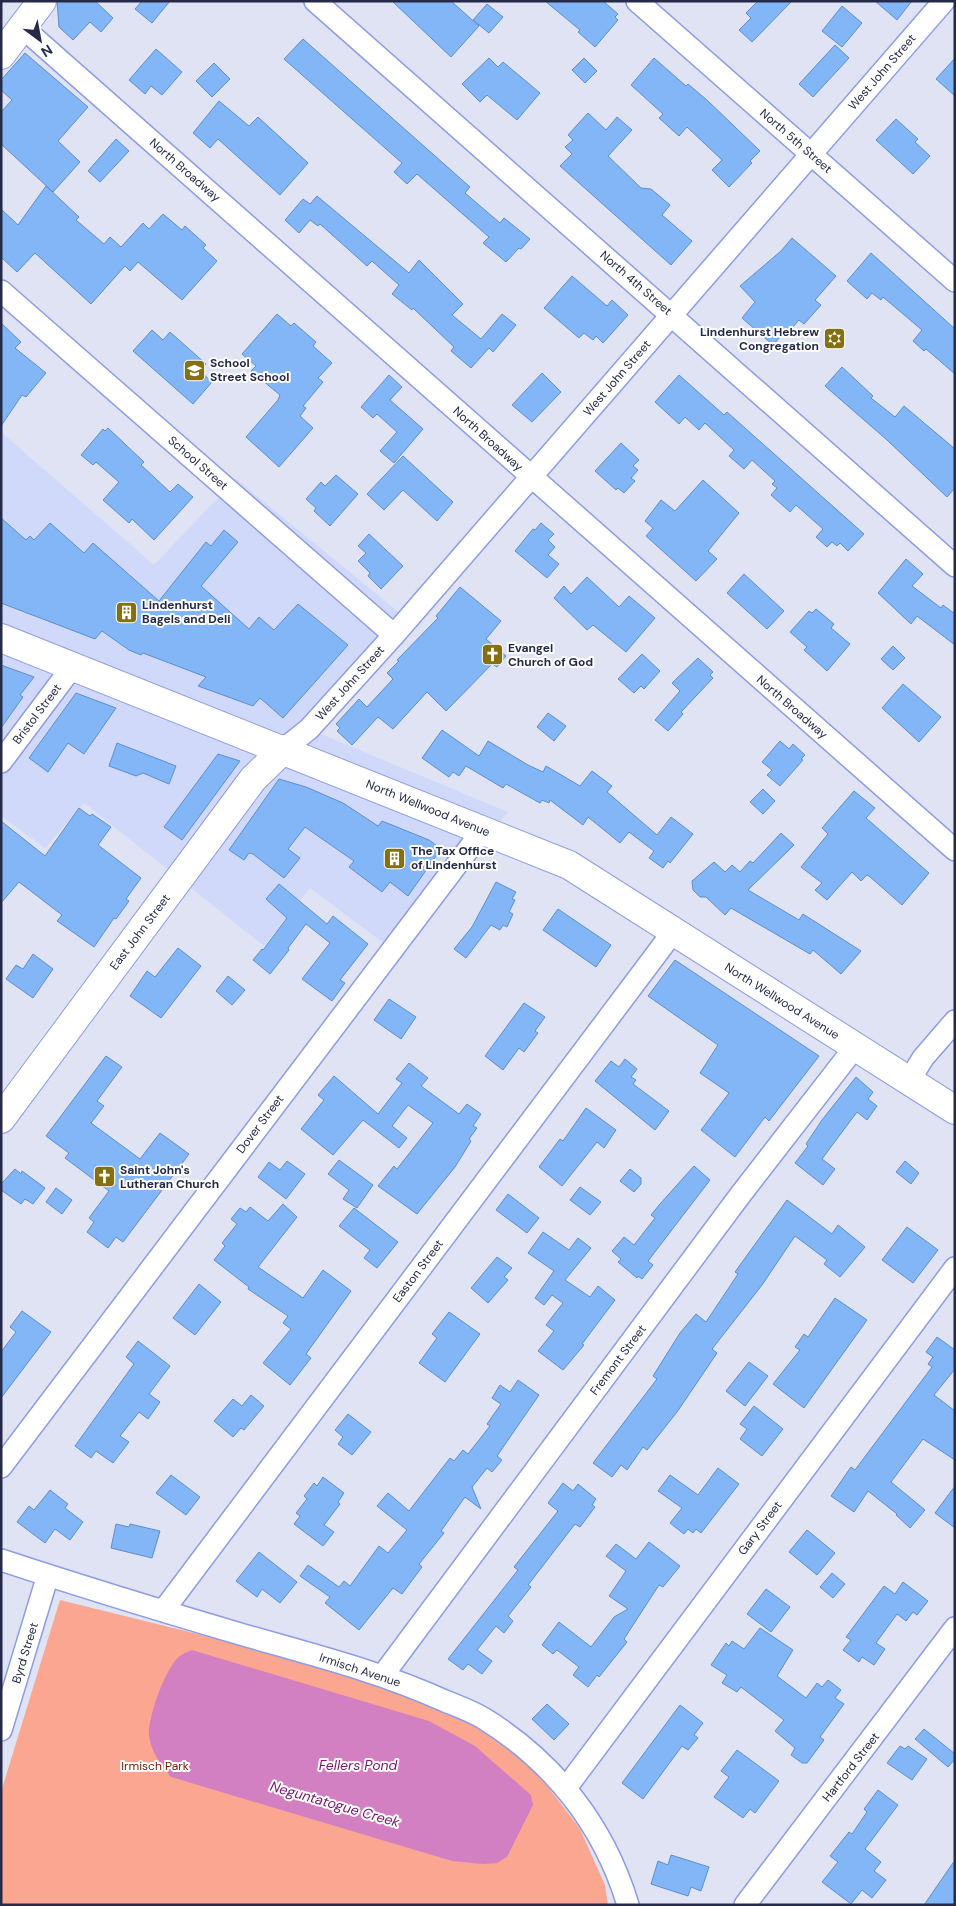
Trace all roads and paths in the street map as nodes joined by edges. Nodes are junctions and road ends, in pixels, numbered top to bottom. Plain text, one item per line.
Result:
1 (42, 1) edge
2 (315, 1) edge
3 (637, 1) edge
4 (944, 1) edge
5 (22, 27) junction
6 (1, 55) edge
7 (810, 154) junction
8 (955, 282) edge
9 (1, 291) edge
10 (672, 315) junction
11 (531, 478) junction
12 (955, 566) edge
13 (394, 635) junction
14 (1, 638) edge
15 (73, 666) junction
16 (284, 749) junction
17 (1, 762) edge
18 (483, 830) junction
19 (955, 850) edge
20 (673, 932) junction
21 (955, 1021) edge
22 (855, 1046) junction
23 (909, 1081) junction
24 (955, 1110) edge
25 (1, 1119) edge
26 (955, 1268) edge
27 (1, 1467) edge
28 (1, 1560) edge
29 (48, 1576) junction
30 (163, 1611) junction
31 (955, 1628) edge
32 (383, 1675) junction
33 (1, 1730) edge
34 (566, 1788) junction
35 (628, 1905) edge
36 (745, 1905) edge

1 - 5 main road
2 - 10 street, North 4th Street
3 - 7 street, North 5th Street
4 - 7 street, West John Street
5 - 6 main road
5 - 11 street, North Broadway
7 - 8 street, North 5th Street
7 - 10 street, West John Street
9 - 13 street, School Street
10 - 11 street, West John Street
10 - 12 street, North 4th Street
11 - 13 street, West John Street
11 - 19 street, North Broadway
13 - 16 street, West John Street
14 - 15 main road, North Wellwood Avenue
15 - 16 main road, North Wellwood Avenue
15 - 17 street, Bristol Street
16 - 18 main road, North Wellwood Avenue
16 - 25 main road, East John Street
18 - 20 main road, North Wellwood Avenue
18 - 27 street, Dover Street
20 - 22 main road, North Wellwood Avenue
20 - 30 street, Easton Street
21 - 23 street
22 - 23 main road, North Wellwood Avenue
22 - 32 street, Fremont Street
23 - 24 main road, North Wellwood Avenue
26 - 34 street, Gary Street
28 - 29 street, Irmisch Avenue
29 - 30 street, Irmisch Avenue
29 - 33 street, Byrd Street
30 - 32 street, Irmisch Avenue
31 - 36 street, Hartford Street
32 - 34 street, Irmisch Avenue
34 - 35 street, Irmisch Avenue

